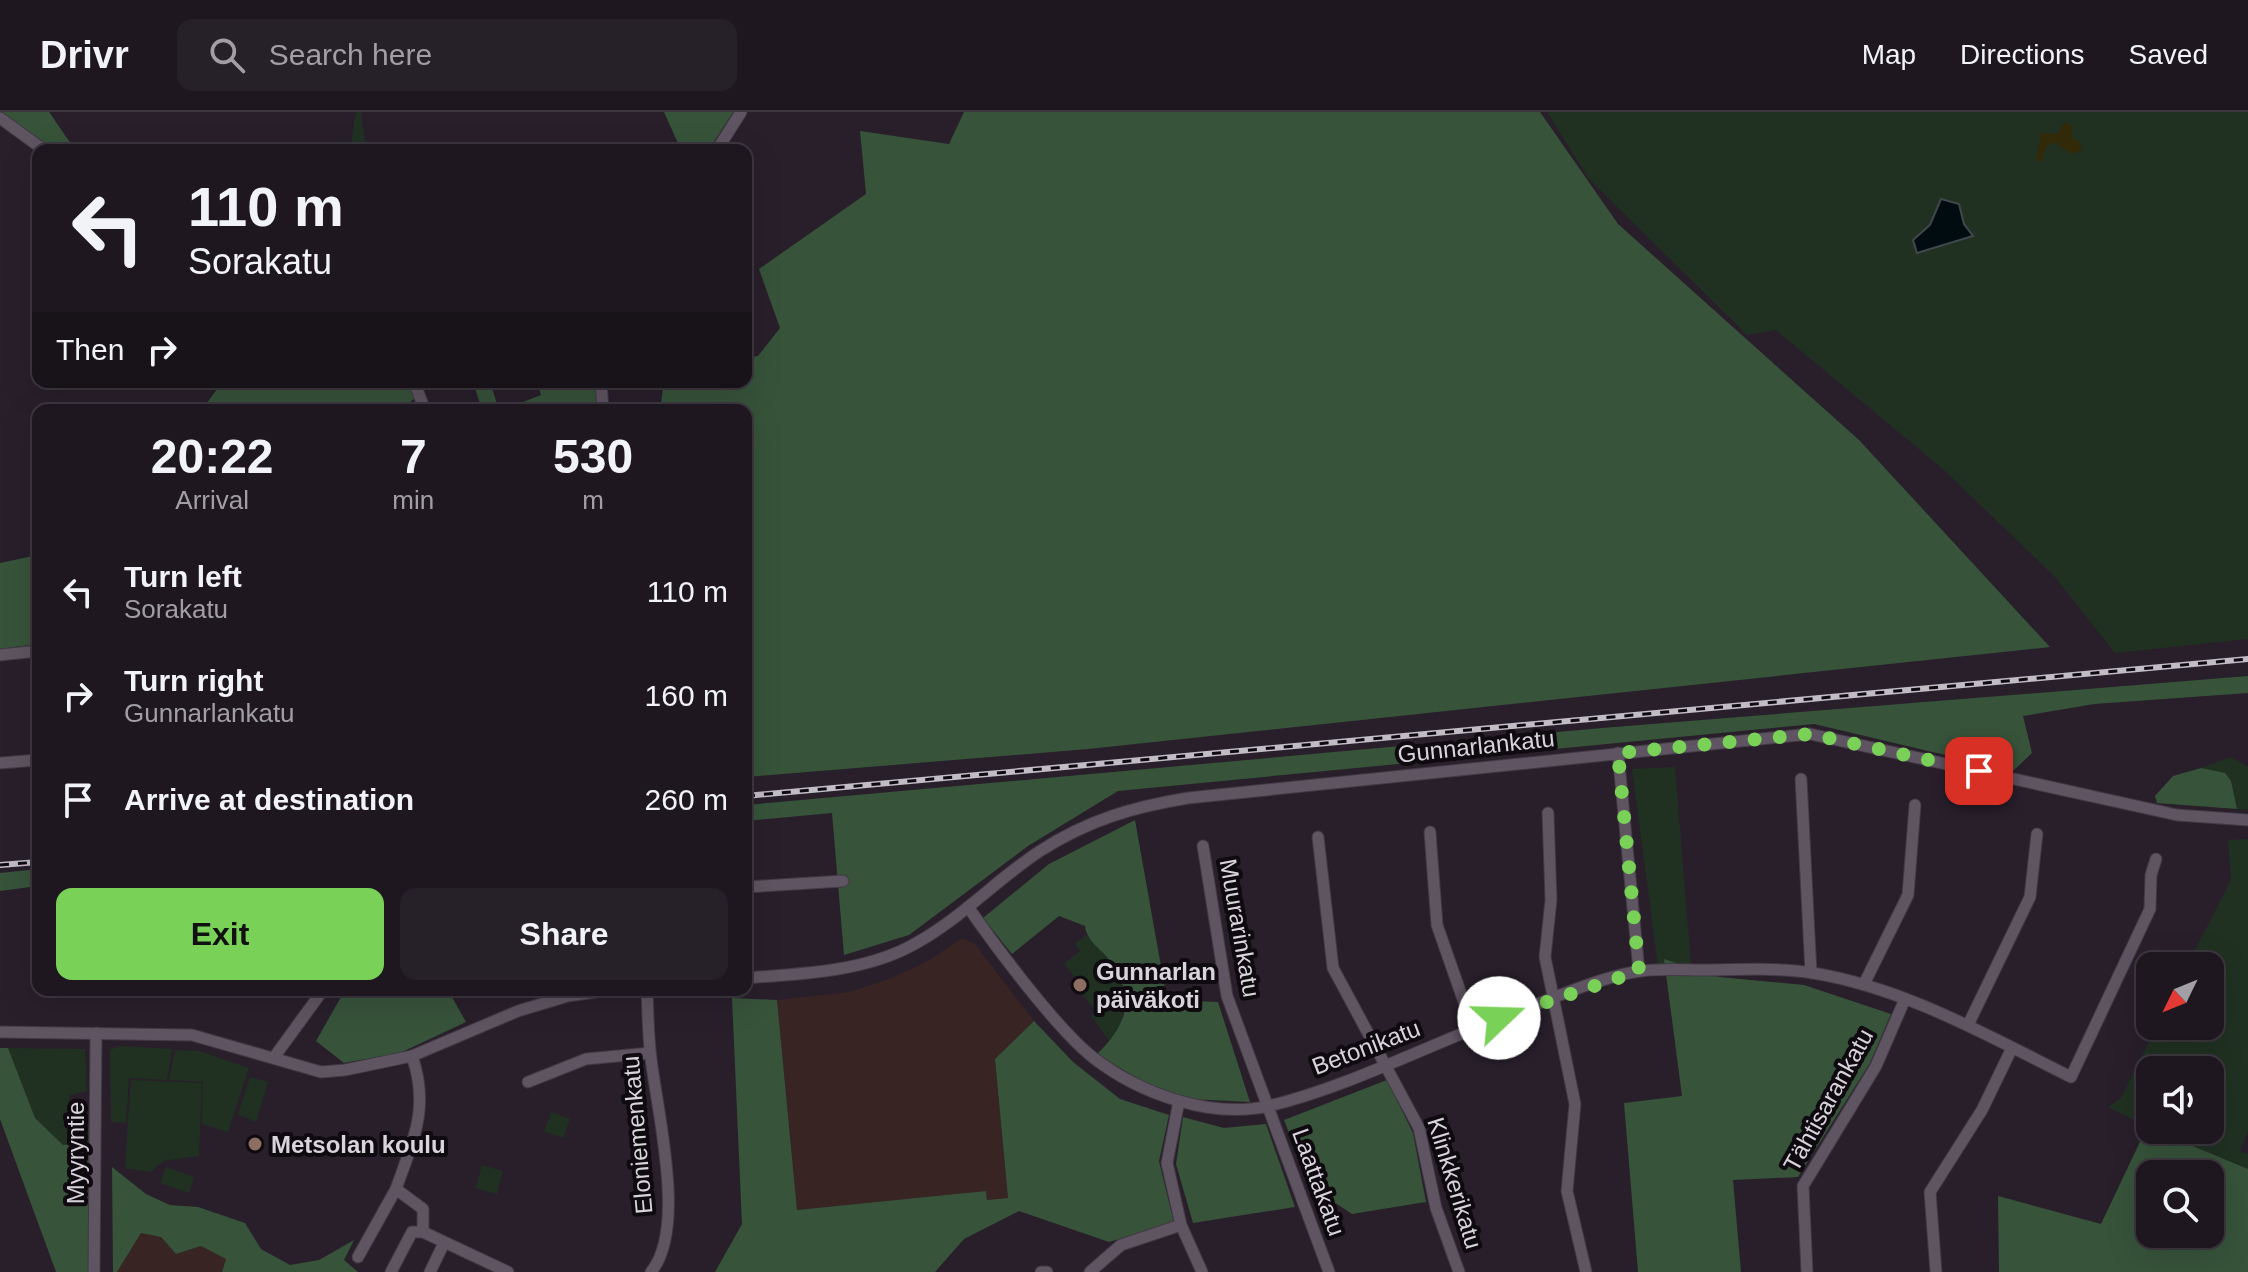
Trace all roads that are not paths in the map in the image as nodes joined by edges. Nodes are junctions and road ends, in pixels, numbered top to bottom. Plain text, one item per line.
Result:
1 (741, 112) edge
2 (0, 118) edge
3 (36, 144) edge
4 (721, 144) edge
5 (32, 652) edge
6 (0, 655) edge
7 (1618, 753) junction
8 (32, 760) edge
9 (0, 763) edge
10 (1801, 779) dead end
11 (1915, 805) dead end
12 (1548, 813) dead end
13 (2248, 820) edge
14 (1430, 832) dead end
15 (2037, 834) dead end
16 (1318, 837) dead end
17 (1203, 846) dead end
18 (2156, 859) dead end
19 (843, 881) dead end
20 (752, 887) edge
21 (968, 907) junction
22 (1639, 971) junction
23 (1811, 973) junction
24 (752, 978) edge
25 (1864, 984) junction
26 (319, 996) edge
27 (568, 996) edge
28 (647, 996) edge
29 (1552, 998) junction
30 (1905, 999) junction
31 (1968, 1025) junction
32 (1473, 1028) junction
33 (0, 1032) edge
34 (96, 1033) junction
35 (2012, 1048) junction
36 (650, 1053) junction
37 (275, 1056) junction
38 (412, 1056) junction
39 (1384, 1066) junction
40 (528, 1082) dead end
41 (1179, 1101) junction
42 (1268, 1106) junction
43 (396, 1189) junction
44 (1181, 1225) junction
45 (423, 1232) junction
46 (444, 1243) junction
47 (358, 1257) dead end
48 (94, 1272) edge
49 (391, 1272) edge
50 (430, 1272) edge
51 (508, 1272) edge
52 (651, 1272) edge
53 (1041, 1272) edge
54 (1047, 1272) edge
55 (1090, 1272) edge
56 (1202, 1272) edge
57 (1329, 1272) edge
58 (1459, 1272) edge
59 (1586, 1272) edge
60 (1807, 1272) edge
61 (1936, 1272) edge

1 - 4 street
2 - 3 street
5 - 6 street
7 - 13 street, Gunnarlankatu
7 - 21 street, Gunnarlankatu
7 - 22 street
8 - 9 street
10 - 23 street
11 - 25 street
12 - 29 street
14 - 32 street
15 - 31 street
16 - 39 street, Klinkkerikatu
17 - 42 street, Muurarinkatu
18 - 35 street, Betonikatu
19 - 20 street
21 - 24 street, Gunnarlankatu
21 - 41 street, Betonikatu
22 - 23 street, Betonikatu
22 - 29 street, Betonikatu
23 - 25 street, Betonikatu
25 - 30 street, Betonikatu
26 - 37 street
27 - 38 street
28 - 36 street, Eloniemenkatu
29 - 32 street, Betonikatu
29 - 59 street
30 - 31 street, Betonikatu
30 - 60 street, Tähtisarankatu
31 - 35 street, Betonikatu
32 - 39 street, Betonikatu
33 - 34 street
34 - 37 street
34 - 48 street, Myyryntie
35 - 61 street
36 - 40 street
36 - 52 street, Eloniemenkatu
37 - 38 street
38 - 43 street
39 - 42 street, Betonikatu
39 - 58 street, Klinkkerikatu
41 - 42 street, Betonikatu
41 - 44 street
42 - 57 street, Laattakatu
43 - 45 street
43 - 47 street
44 - 55 street
44 - 56 street
45 - 46 street
45 - 49 street
46 - 50 street
46 - 51 street
53 - 54 street

